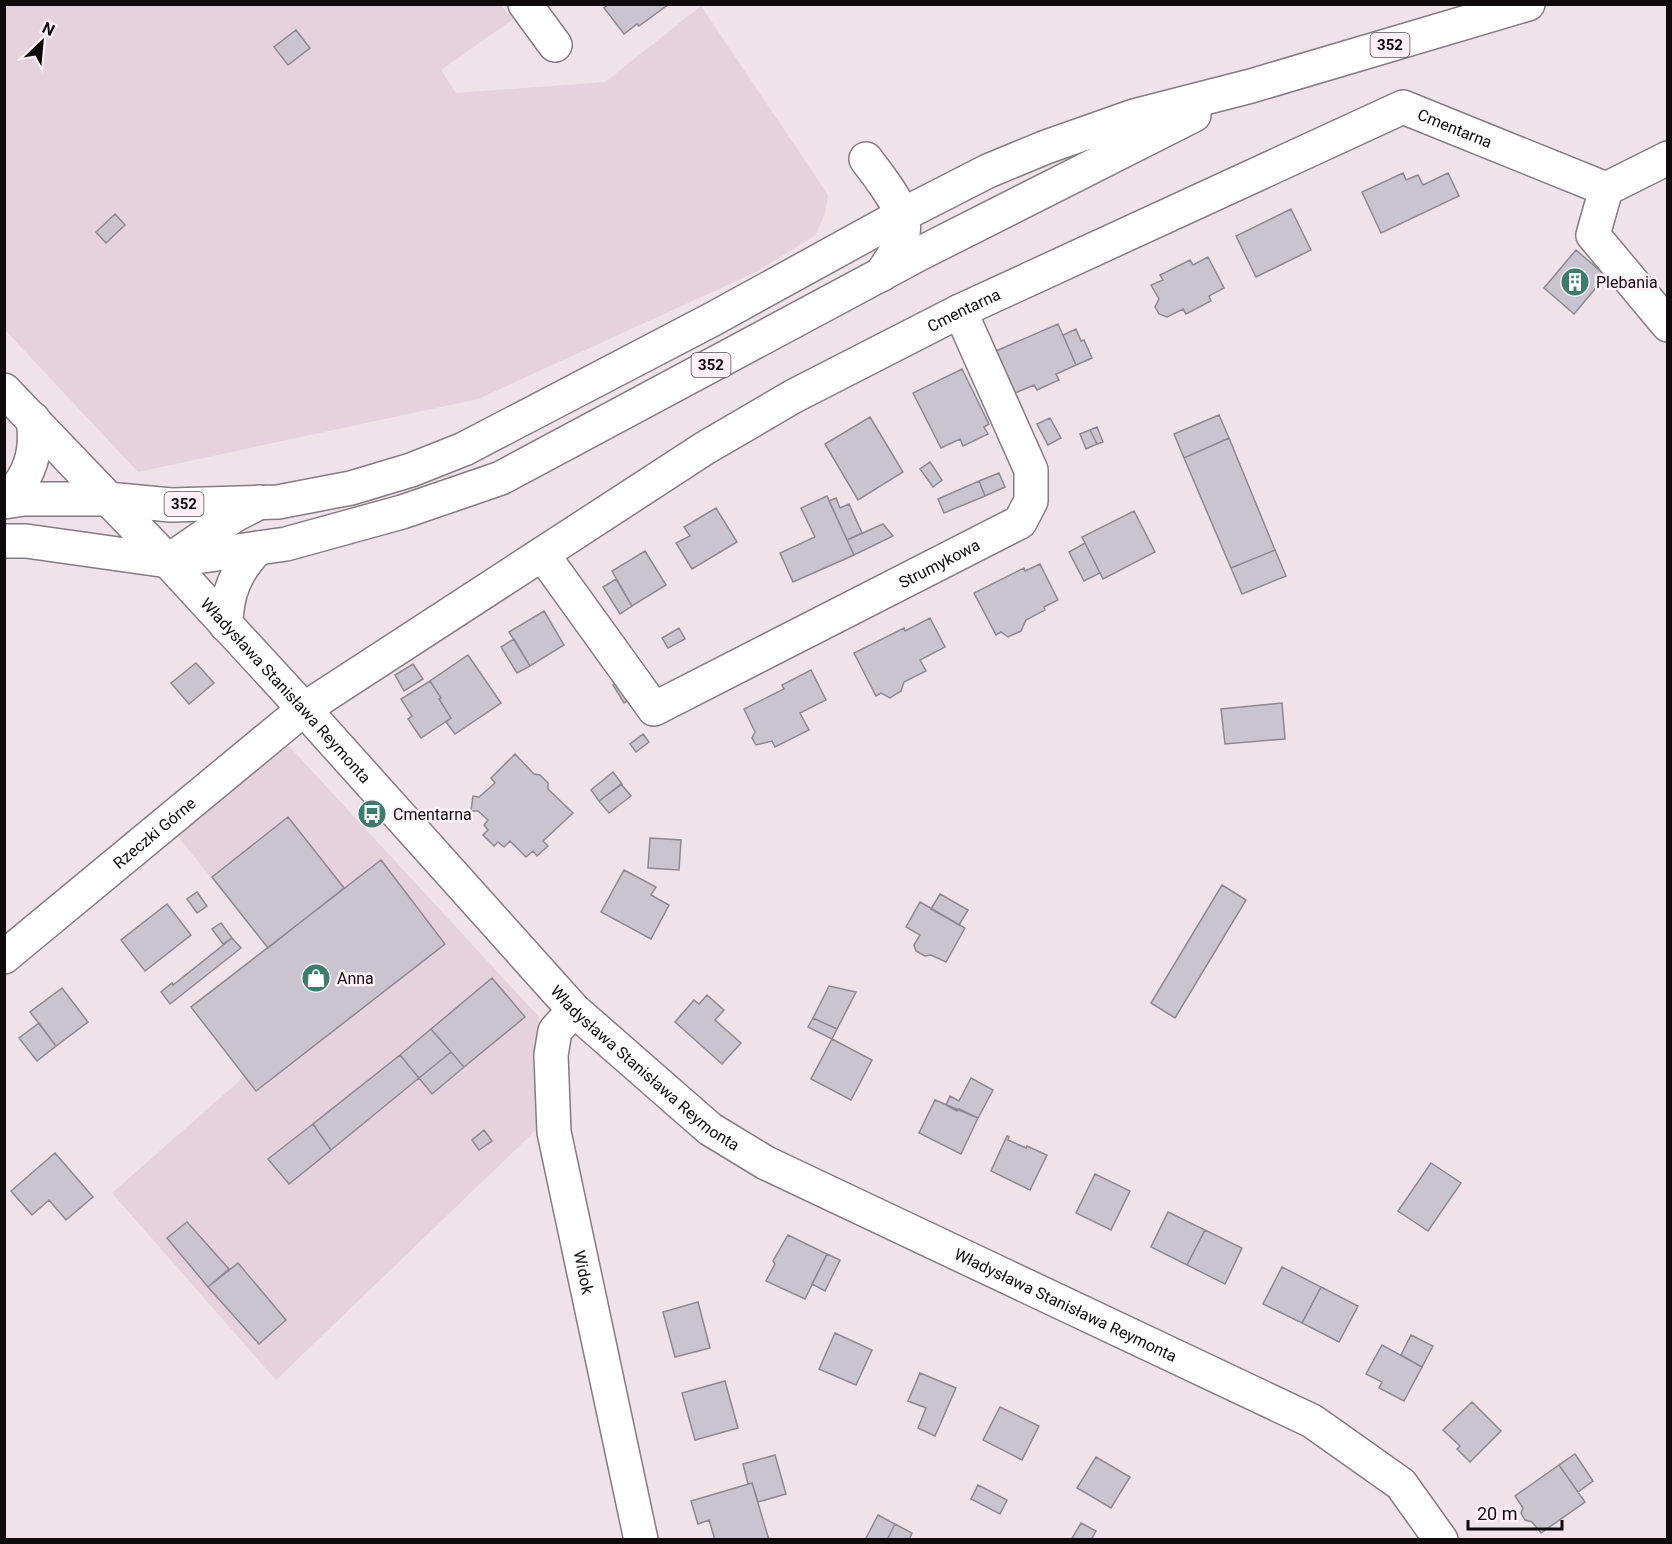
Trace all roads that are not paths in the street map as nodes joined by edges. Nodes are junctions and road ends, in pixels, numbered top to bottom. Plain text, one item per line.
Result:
1 (525, 4) edge
2 (1528, 4) edge
3 (555, 45) dead end
4 (1251, 86) junction
5 (1668, 158) edge
6 (866, 159) dead end
7 (1606, 189) junction
8 (902, 215) junction
9 (953, 237) junction
10 (880, 275) junction
11 (960, 311) junction
12 (1668, 325) edge
13 (4, 390) edge
14 (33, 419) junction
15 (107, 499) junction
16 (4, 501) edge
17 (260, 502) junction
18 (4, 541) edge
19 (258, 548) junction
20 (543, 555) junction
21 (168, 561) junction
22 (226, 625) junction
23 (304, 709) junction
24 (4, 957) edge
25 (574, 1010) junction
26 (640, 1539) edge
27 (1441, 1539) edge

1 - 3 street
2 - 4 street, 352
4 - 8 street, 352
4 - 9 street, 352
5 - 7 street
6 - 8 street
7 - 11 street, Cmentarna
7 - 12 street
8 - 9 street
8 - 10 street
8 - 17 street, 352
9 - 10 street, 352
10 - 19 street, 352
11 - 20 street, Cmentarna
11 - 20 street, Strumykowa
13 - 14 street, Władysława Stanisława Reymonta
14 - 15 street, Władysława Stanisława Reymonta
14 - 16 street
15 - 16 street, 352
15 - 17 street, 352
15 - 21 street, Władysława Stanisława Reymonta
17 - 21 street
18 - 21 street, 352
19 - 21 street, 352
19 - 22 street
20 - 23 street, Cmentarna
21 - 22 street, Władysława Stanisława Reymonta
22 - 23 street, Władysława Stanisława Reymonta
23 - 24 street, Rzeczki Górne
23 - 25 street, Władysława Stanisława Reymonta
25 - 26 street, Widok
25 - 27 street, Władysława Stanisława Reymonta

